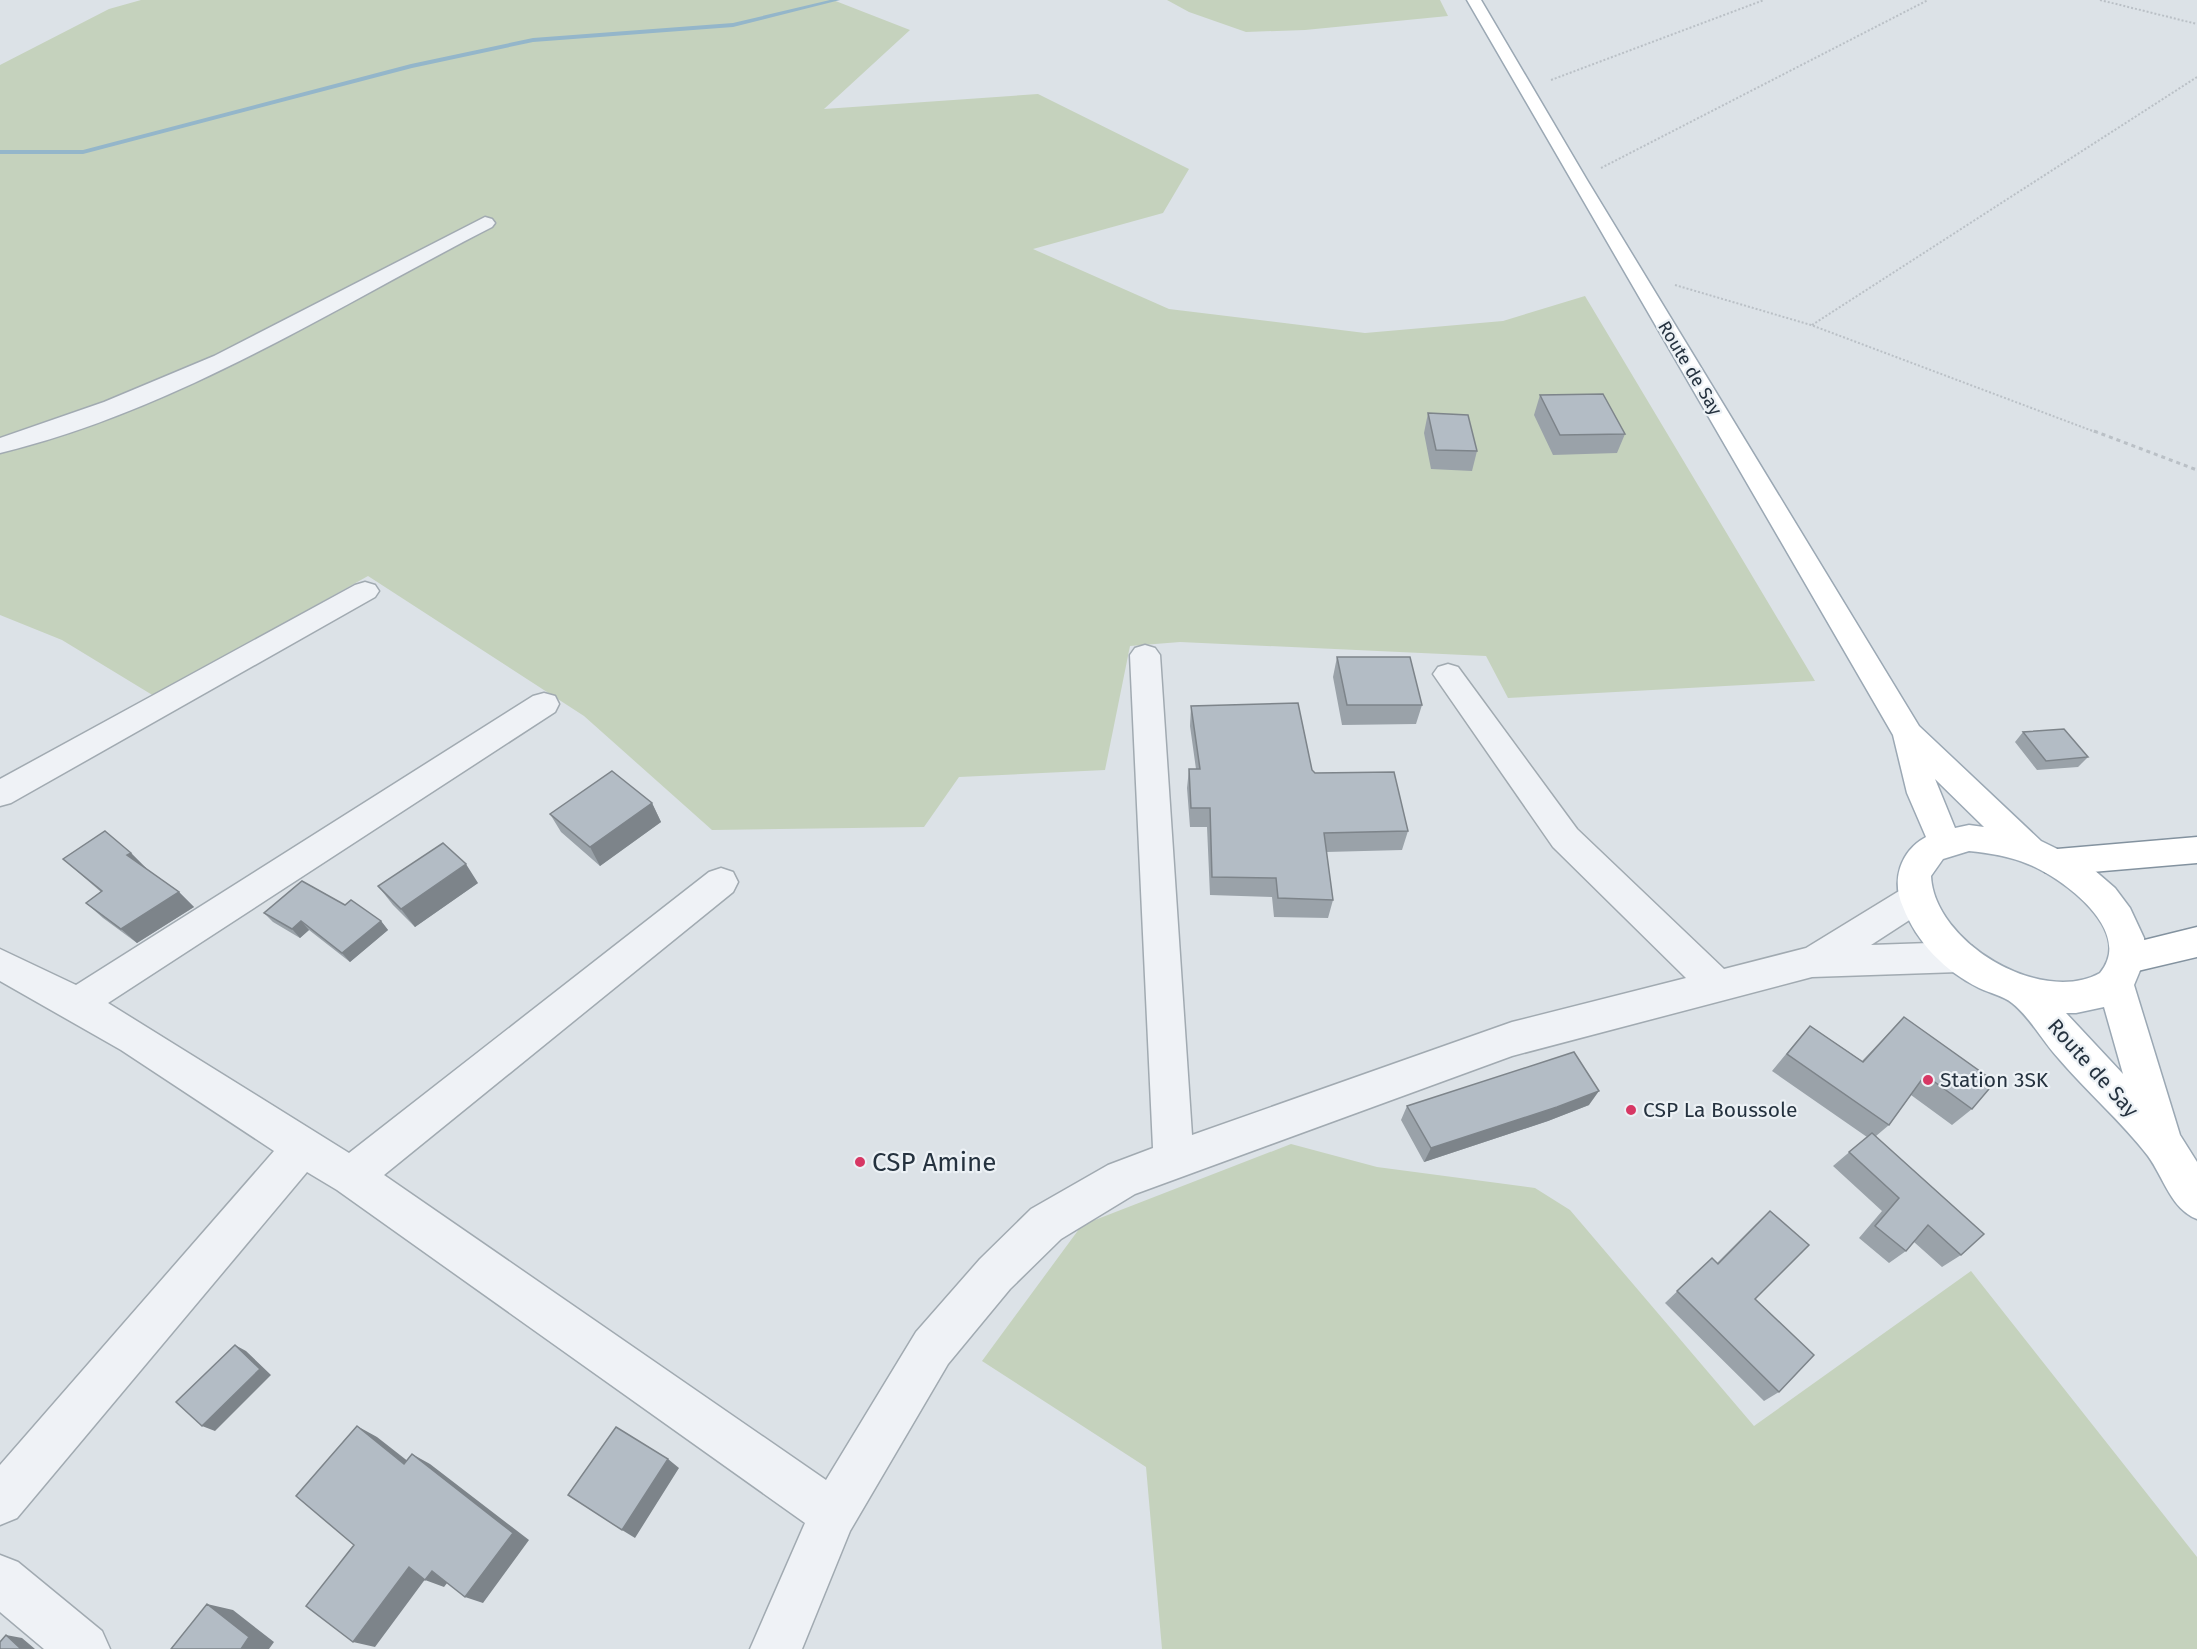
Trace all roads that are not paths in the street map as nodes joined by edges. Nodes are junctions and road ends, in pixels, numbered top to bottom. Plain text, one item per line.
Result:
1 (1479, 1) edge
2 (485, 223) dead end
3 (0, 446) edge
4 (365, 591) dead end
5 (1145, 655) dead end
6 (1448, 674) dead end
7 (544, 704) dead end
8 (1908, 734) junction
9 (0, 794) edge
10 (1945, 843) junction
11 (2197, 850) edge
12 (2042, 855) junction
13 (721, 882) dead end
14 (1916, 898) junction
15 (2197, 942) edge
16 (1959, 957) junction
17 (1812, 963) junction
18 (0, 964) edge
19 (2122, 970) junction
20 (1719, 987) junction
21 (2025, 991) junction
22 (77, 1004) junction
23 (2162, 1143) junction
24 (302, 1148) junction
25 (1174, 1160) junction
26 (351, 1176) junction
27 (2197, 1199) edge
28 (0, 1501) edge
29 (833, 1514) junction
30 (0, 1580) edge
31 (84, 1649) edge
32 (776, 1649) edge

1 - 8 main road, Route de Say
2 - 3 street
4 - 9 street
5 - 25 street
6 - 20 street
7 - 22 street
8 - 10 main road, Route de Say
8 - 12 main road, Route de Say
10 - 12 main road
10 - 14 main road
11 - 12 main road
12 - 19 main road
13 - 26 street
14 - 16 main road
14 - 17 street
15 - 19 main road
16 - 17 street
16 - 21 main road
17 - 20 street
18 - 22 street
19 - 21 main road
19 - 23 main road, Route de Say
20 - 25 street
21 - 23 main road, Route de Say
22 - 24 street
23 - 27 main road, Route de Say
24 - 26 street
24 - 28 street
25 - 29 street
26 - 29 street
29 - 32 street
30 - 31 street

